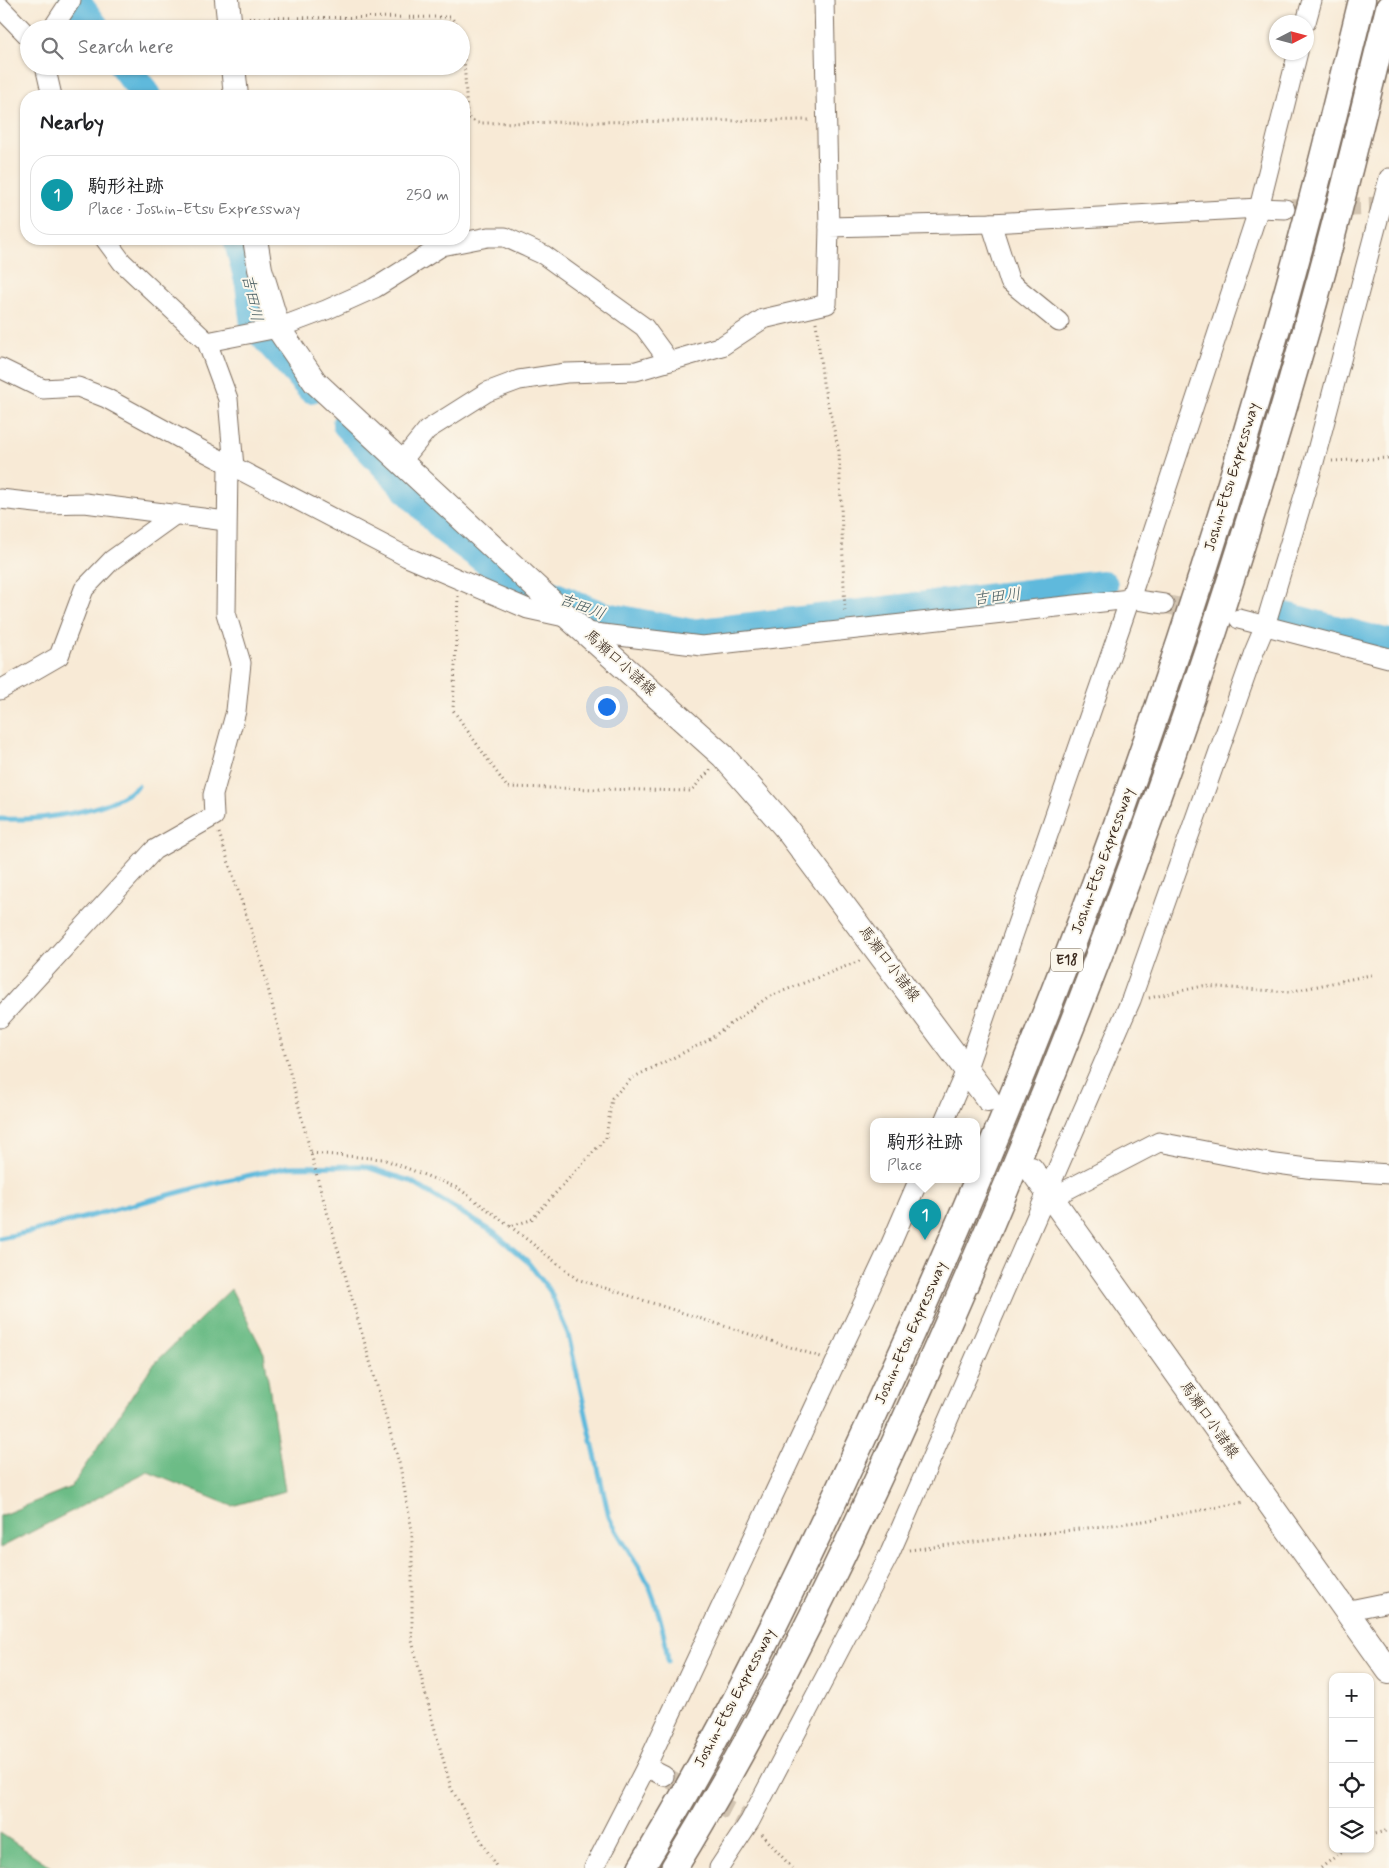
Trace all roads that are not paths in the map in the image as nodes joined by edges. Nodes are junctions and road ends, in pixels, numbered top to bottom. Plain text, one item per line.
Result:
1 (71, 0) edge
2 (824, 0) edge
3 (1312, 0) edge
4 (1362, 0) edge
5 (0, 6) edge
6 (1389, 8) edge
7 (1308, 15) edge
8 (58, 20) edge
9 (20, 27) edge
10 (1296, 60) edge
11 (47, 75) edge
12 (234, 75) edge
13 (51, 90) edge
14 (235, 90) edge
15 (1389, 178) edge
16 (1386, 206) edge
17 (1259, 208) junction
18 (1285, 209) tunnel mouth
19 (991, 223) junction
20 (829, 227) junction
21 (470, 241) edge
22 (109, 245) edge
23 (256, 245) edge
24 (447, 245) edge
25 (1059, 322) dead end
26 (278, 328) junction
27 (207, 342) junction
28 (669, 361) junction
29 (0, 368) edge
30 (401, 462) junction
31 (231, 466) junction
32 (0, 500) edge
33 (176, 514) junction
34 (226, 521) junction
35 (1130, 599) junction
36 (1164, 604) tunnel mouth
37 (1239, 619) tunnel mouth
38 (577, 625) junction
39 (1265, 626) junction
40 (1389, 658) edge
41 (0, 690) edge
42 (0, 1018) edge
43 (967, 1068) junction
44 (988, 1099) dead end
45 (945, 1118) edge
46 (1031, 1169) dead end
47 (1389, 1174) edge
48 (980, 1175) edge
49 (917, 1183) edge
50 (977, 1183) edge
51 (1049, 1194) junction
52 (1389, 1602) edge
53 (1345, 1611) junction
54 (1389, 1671) edge
55 (646, 1766) junction
56 (664, 1776) tunnel mouth
57 (594, 1868) edge
58 (641, 1868) edge
59 (674, 1868) edge
60 (719, 1868) edge

1 - 8 street
2 - 20 street
3 - 7 street
4 - 48 highway, Joshin-Etsu Expressway / E18
5 - 9 street
6 - 59 highway, Joshin-Etsu Expressway / E18
10 - 17 street
11 - 13 street
12 - 14 main road
15 - 16 street
16 - 39 street
17 - 18 street
17 - 19 street
17 - 35 street
19 - 20 street
19 - 25 street
20 - 28 street
21 - 28 street
22 - 27 street
23 - 26 main road, 馬瀬口小諸線
24 - 26 street
26 - 27 street
26 - 30 main road, 馬瀬口小諸線
27 - 31 street
28 - 30 street
29 - 31 street
30 - 38 main road, 馬瀬口小諸線
31 - 34 street
31 - 38 street
32 - 33 street
33 - 34 street
33 - 41 street
34 - 42 street
35 - 36 street
35 - 38 street
35 - 43 street
37 - 39 street
38 - 43 main road, 馬瀬口小諸線
39 - 40 street
39 - 51 street
43 - 44 main road, 馬瀬口小諸線
43 - 45 street
46 - 51 main road, 馬瀬口小諸線
47 - 51 street
49 - 55 street
50 - 58 highway, Joshin-Etsu Expressway / E18
51 - 53 main road, 馬瀬口小諸線
51 - 60 street
52 - 53 street
53 - 54 main road, 馬瀬口小諸線
55 - 56 street
55 - 57 street

